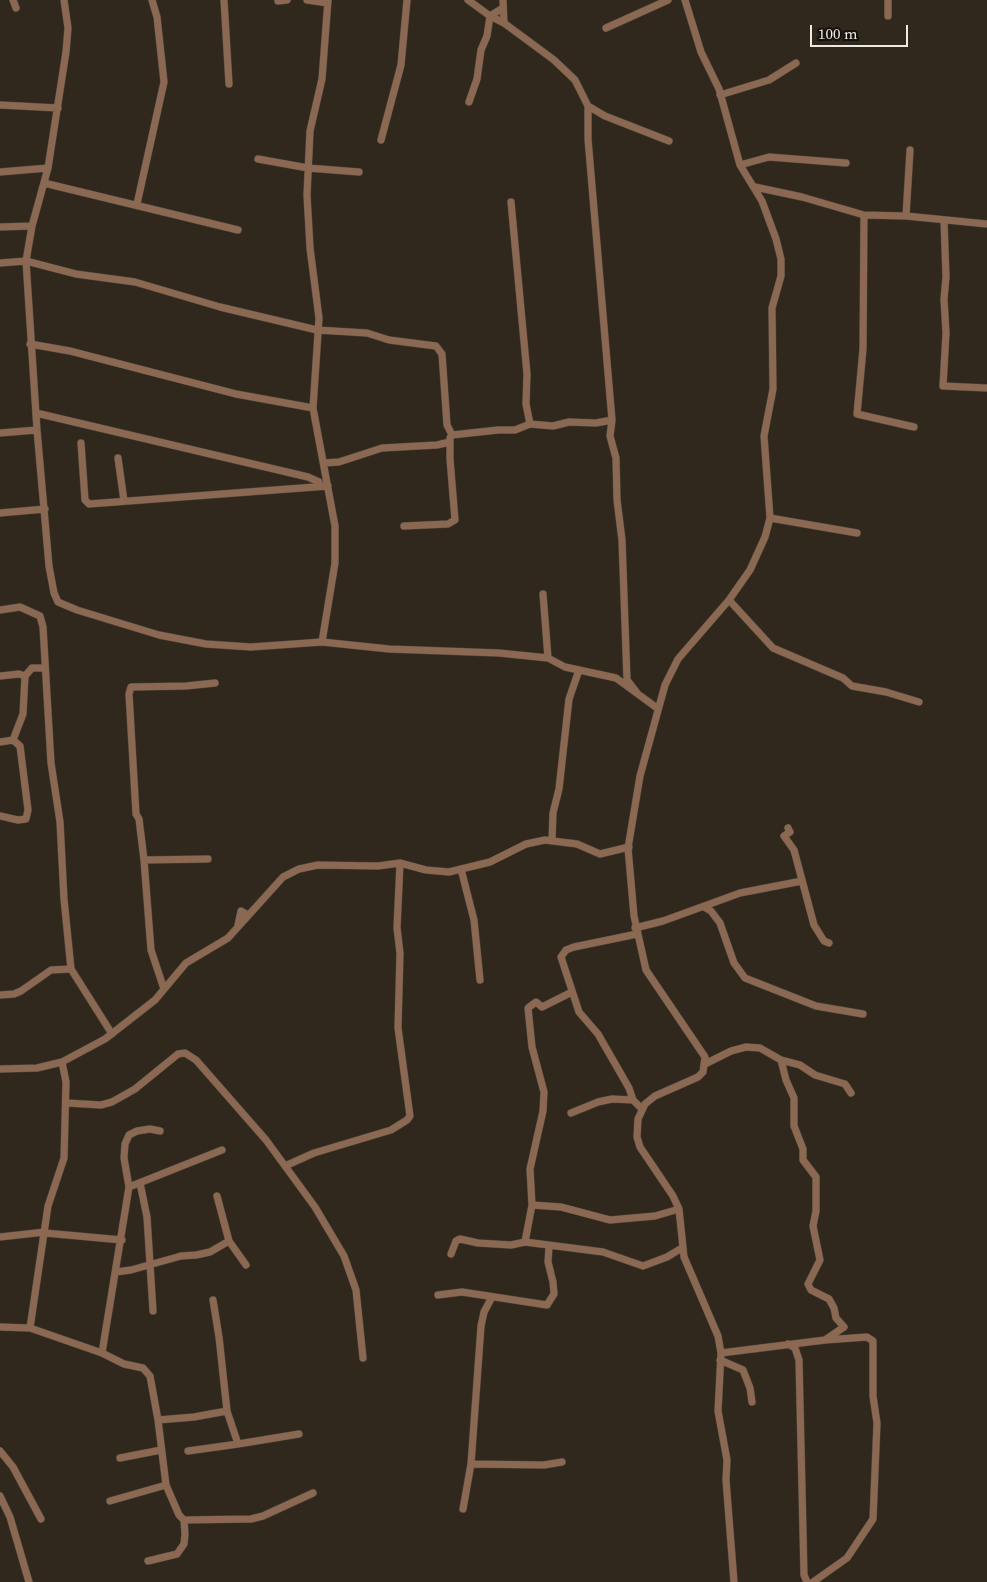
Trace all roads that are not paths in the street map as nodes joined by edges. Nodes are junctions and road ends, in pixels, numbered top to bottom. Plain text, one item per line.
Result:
1 (13, 0) edge
2 (64, 0) edge
3 (152, 0) edge
4 (224, 0) edge
5 (287, 0) edge
6 (307, 0) edge
7 (407, 0) edge
8 (468, 0) edge
9 (668, 0) edge
10 (685, 0) edge
11 (888, 0) edge
12 (278, 1) edge
13 (328, 1) edge
14 (503, 4) edge
15 (16, 8) dead end
16 (490, 16) junction
17 (888, 16) dead end
18 (504, 23) junction
19 (606, 28) dead end
20 (796, 63) dead end
21 (229, 84) dead end
22 (720, 95) junction
23 (469, 102) dead end
24 (0, 105) edge
25 (588, 106) junction
26 (58, 108) junction
27 (381, 140) dead end
28 (669, 140) dead end
29 (910, 150) dead end
30 (258, 160) dead end
31 (846, 163) dead end
32 (740, 164) junction
33 (48, 168) junction
34 (308, 168) junction
35 (0, 172) edge
36 (359, 172) dead end
37 (44, 183) junction
38 (754, 187) junction
39 (510, 202) dead end
40 (137, 204) junction
41 (864, 215) junction
42 (906, 216) junction
43 (944, 220) junction
44 (987, 224) edge
45 (32, 226) junction
46 (0, 227) edge
47 (238, 230) dead end
48 (26, 261) junction
49 (0, 263) edge
50 (317, 330) junction
51 (30, 344) junction
52 (987, 388) edge
53 (313, 408) junction
54 (36, 413) junction
55 (612, 420) junction
56 (530, 424) junction
57 (914, 427) dead end
58 (37, 430) junction
59 (0, 433) edge
60 (451, 438) junction
61 (81, 443) dead end
62 (118, 458) dead end
63 (324, 463) junction
64 (328, 486) junction
65 (318, 487) junction
66 (124, 501) junction
67 (44, 510) junction
68 (0, 513) edge
69 (770, 518) junction
70 (404, 526) dead end
71 (857, 533) dead end
72 (543, 594) dead end
73 (729, 600) junction
74 (0, 610) edge
75 (322, 642) junction
76 (548, 658) junction
77 (45, 668) junction
78 (579, 670) junction
79 (0, 676) edge
80 (25, 676) junction
81 (215, 683) dead end
82 (637, 693) junction
83 (919, 702) dead end
84 (657, 708) junction
85 (13, 740) junction
86 (0, 742) edge
87 (0, 816) edge
88 (788, 828) dead end
89 (552, 840) junction
90 (629, 847) junction
91 (208, 859) dead end
92 (144, 860) junction
93 (400, 863) junction
94 (461, 869) junction
95 (802, 881) junction
96 (704, 907) junction
97 (636, 931) junction
98 (829, 943) dead end
99 (71, 969) junction
100 (480, 980) dead end
101 (164, 988) junction
102 (572, 992) junction
103 (0, 995) edge
104 (863, 1014) dead end
105 (112, 1034) junction
106 (781, 1060) junction
107 (62, 1062) junction
108 (705, 1064) junction
109 (0, 1069) edge
110 (852, 1093) dead end
111 (633, 1100) junction
112 (67, 1103) junction
113 (642, 1109) junction
114 (571, 1113) dead end
115 (160, 1131) dead end
116 (222, 1150) dead end
117 (285, 1166) junction
118 (140, 1183) junction
119 (129, 1187) junction
120 (142, 1191) junction
121 (217, 1196) dead end
122 (532, 1205) junction
123 (679, 1208) junction
124 (45, 1232) junction
125 (0, 1237) edge
126 (122, 1240) junction
127 (229, 1241) junction
128 (525, 1242) junction
129 (549, 1247) junction
130 (682, 1248) junction
131 (451, 1254) dead end
132 (150, 1265) junction
133 (246, 1265) dead end
134 (116, 1272) junction
135 (438, 1294) dead end
136 (482, 1294) junction
137 (492, 1297) junction
138 (213, 1300) dead end
139 (488, 1304) junction
140 (153, 1311) dead end
141 (0, 1327) edge
142 (30, 1328) junction
143 (825, 1340) junction
144 (788, 1344) junction
145 (102, 1353) junction
146 (720, 1356) junction
147 (363, 1358) dead end
148 (752, 1402) dead end
149 (226, 1411) junction
150 (158, 1420) junction
151 (299, 1434) dead end
152 (238, 1444) junction
153 (161, 1450) junction
154 (188, 1451) dead end
155 (0, 1452) edge
156 (120, 1458) dead end
157 (562, 1462) dead end
158 (471, 1464) junction
159 (166, 1485) junction
160 (313, 1493) dead end
161 (0, 1496) edge
162 (110, 1501) dead end
163 (463, 1509) dead end
164 (41, 1519) dead end
165 (184, 1520) junction
166 (148, 1561) dead end
167 (29, 1582) edge
168 (734, 1582) edge
169 (807, 1582) edge
170 (813, 1582) edge

1 - 15 street
2 - 26 street
3 - 40 street
4 - 21 street
5 - 12 street
6 - 13 street
7 - 27 street
8 - 16 street
9 - 19 street
10 - 22 street
11 - 17 street
13 - 34 street
14 - 16 street
14 - 18 street
16 - 18 street
16 - 23 street
18 - 25 street
20 - 22 street
22 - 32 street
24 - 26 street
25 - 28 street
25 - 55 street
26 - 33 street
29 - 42 street
30 - 34 street
31 - 32 street
32 - 38 street
33 - 35 street
33 - 37 street
34 - 36 street
34 - 50 street
37 - 40 street
37 - 45 street
38 - 41 street
38 - 69 street
39 - 56 street
40 - 47 street
41 - 42 street
41 - 57 street
42 - 43 street
43 - 44 street
43 - 52 street
45 - 46 street
45 - 48 street
48 - 49 street
48 - 50 street
48 - 51 street
50 - 53 street
50 - 60 street
51 - 53 street
51 - 54 street
53 - 63 street
54 - 58 street
54 - 65 street
55 - 56 street
55 - 82 street
56 - 60 street
58 - 59 street
58 - 67 street
60 - 63 street
60 - 70 street
61 - 66 street
62 - 66 street
63 - 64 street
64 - 65 street
64 - 75 street
65 - 66 street
67 - 68 street
67 - 75 street
69 - 71 street
69 - 73 street
72 - 76 street
73 - 83 street
73 - 84 street
74 - 77 street
75 - 76 street
76 - 78 street
77 - 80 street
77 - 99 street
78 - 82 street
78 - 89 street
79 - 80 street
80 - 85 street
81 - 92 street
82 - 84 street
84 - 90 street
85 - 86 street
85 - 87 street
88 - 95 street
89 - 90 street
89 - 94 street
90 - 97 street
91 - 92 street
92 - 101 street
93 - 94 street
93 - 101 street
93 - 117 street
94 - 100 street
95 - 96 street
95 - 98 street
96 - 97 street
96 - 104 street
97 - 102 street
97 - 108 street
99 - 103 street
99 - 105 street
101 - 105 street
102 - 111 street
102 - 122 street
105 - 107 street
106 - 108 street
106 - 110 street
106 - 143 street
107 - 109 street
107 - 112 street
108 - 113 street
111 - 113 street
111 - 114 street
112 - 117 street
112 - 124 street
113 - 123 street
115 - 119 street
116 - 118 street
117 - 147 street
118 - 119 street
118 - 120 street
119 - 120 street
119 - 126 street
120 - 132 street
121 - 127 street
122 - 123 street
122 - 128 street
123 - 130 street
124 - 125 street
124 - 126 street
124 - 142 street
126 - 134 street
127 - 132 street
127 - 133 street
128 - 129 street
128 - 131 street
129 - 130 street
129 - 137 street
130 - 146 street
132 - 134 street
132 - 140 street
134 - 145 street
135 - 136 street
136 - 137 street
136 - 139 street
137 - 139 street
138 - 149 street
139 - 158 street
141 - 142 street
142 - 145 street
143 - 144 street
143 - 170 street
144 - 146 street
144 - 169 street
145 - 150 street
146 - 148 street
146 - 168 street
149 - 150 street
149 - 152 street
150 - 153 street
151 - 152 street
152 - 154 street
153 - 156 street
153 - 159 street
155 - 164 street
157 - 158 street
158 - 163 street
159 - 162 street
159 - 165 street
160 - 165 street
161 - 167 street
165 - 166 street

